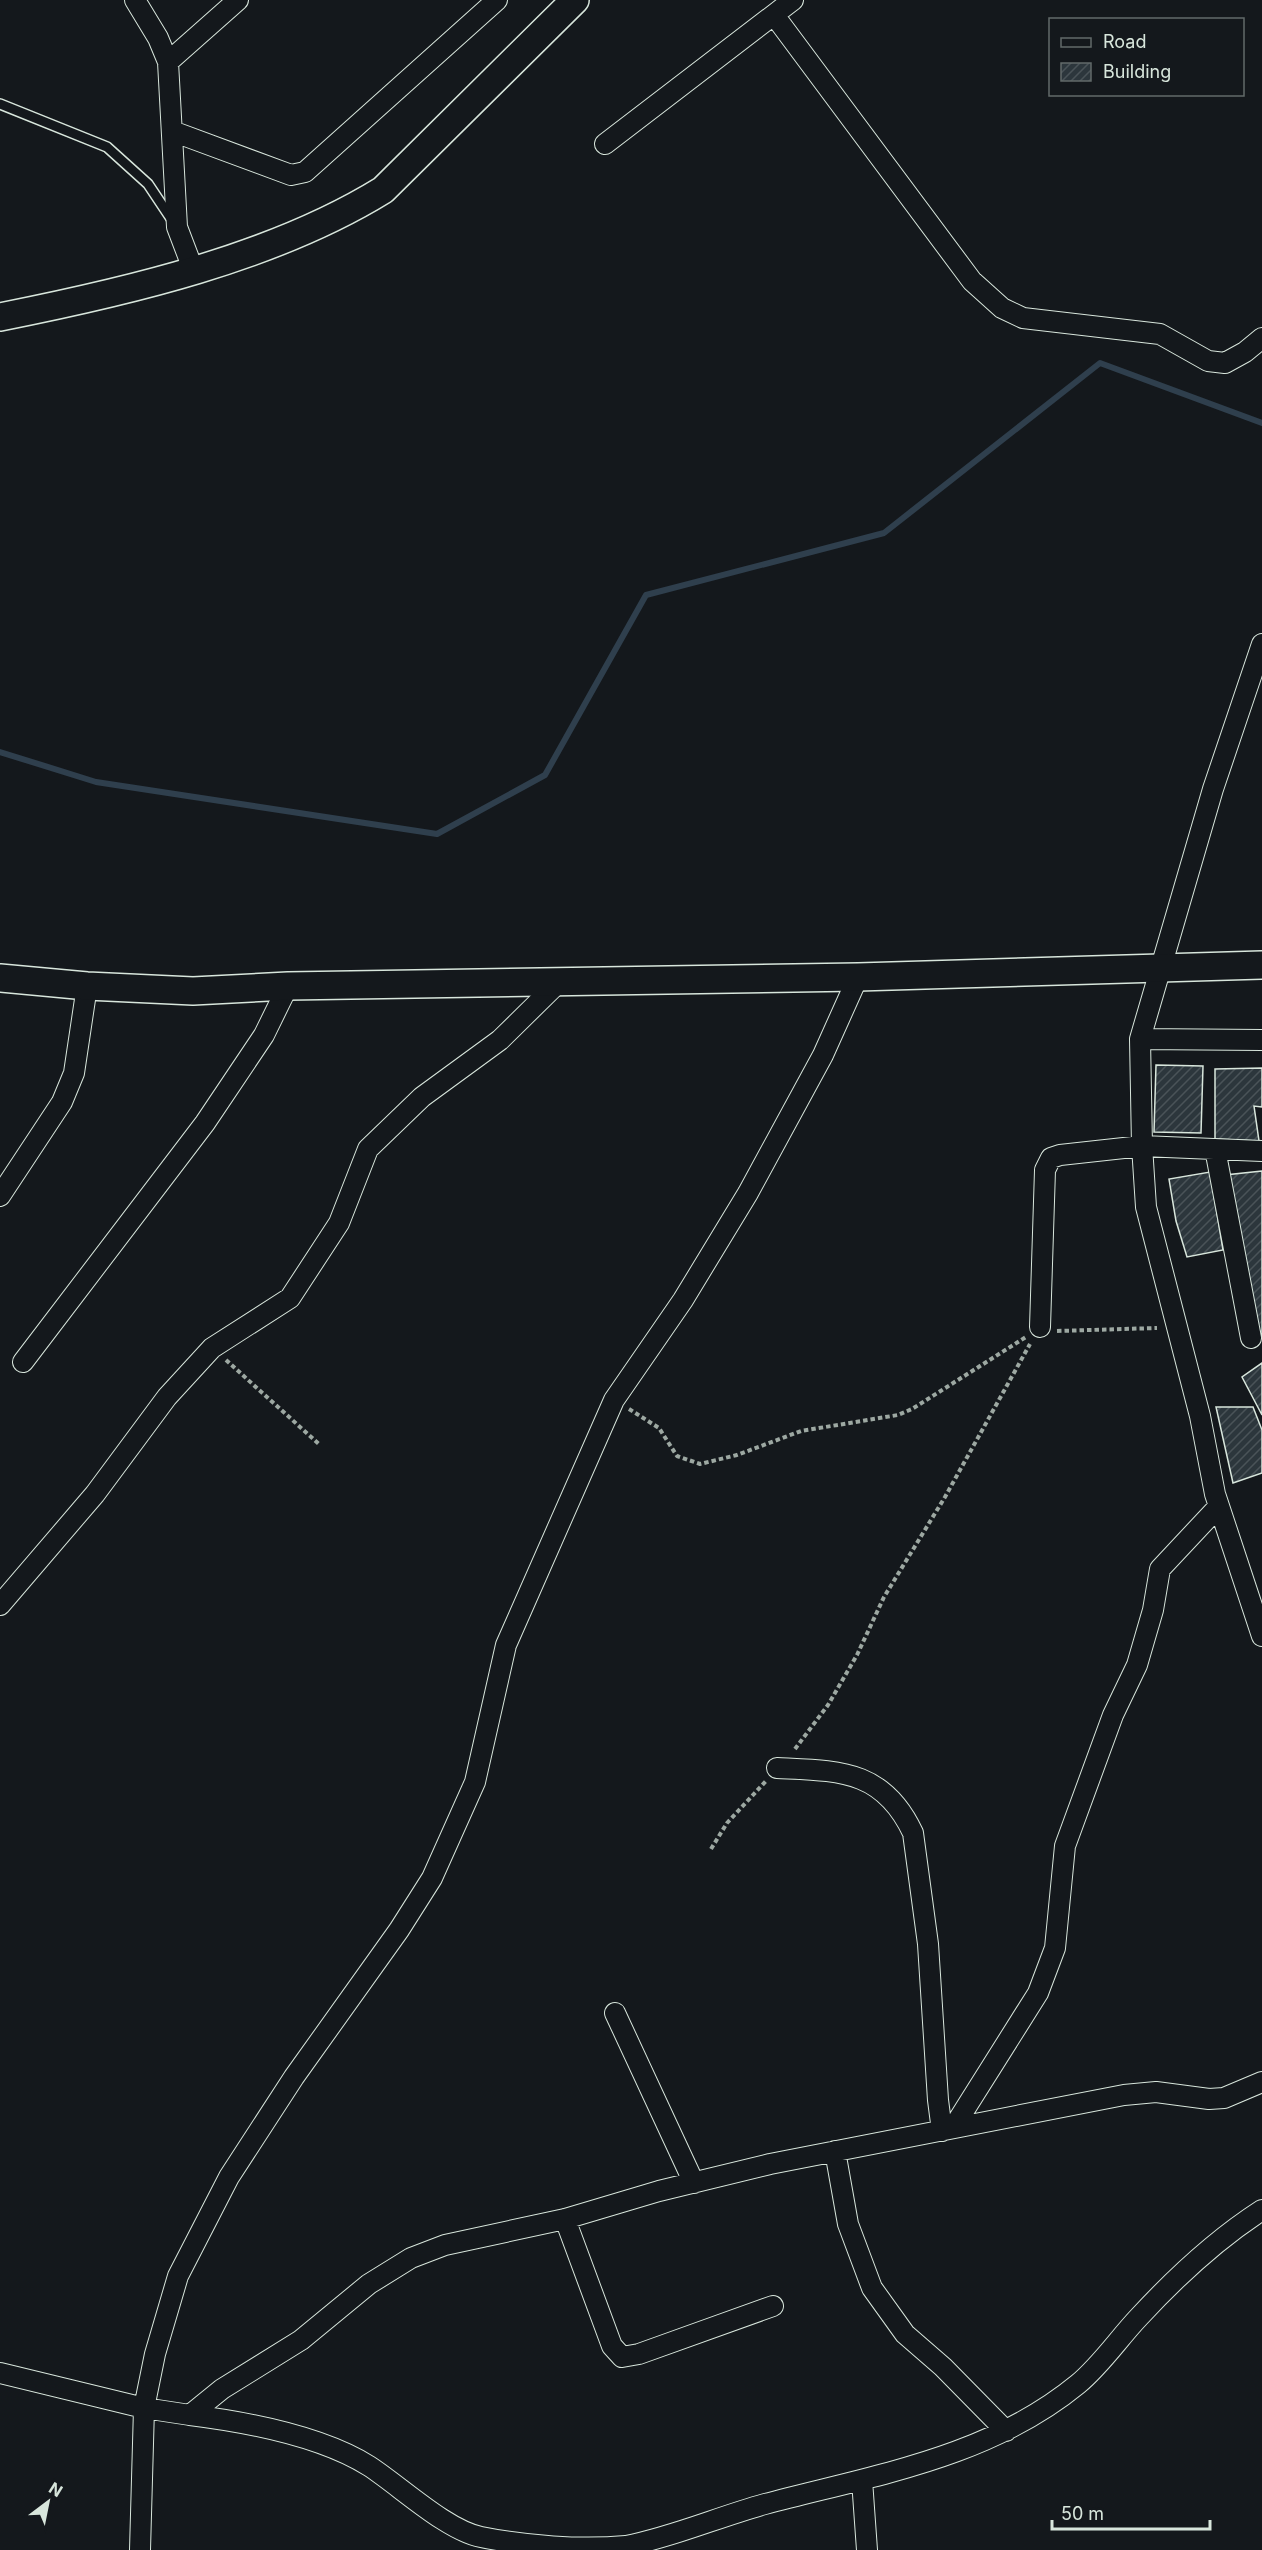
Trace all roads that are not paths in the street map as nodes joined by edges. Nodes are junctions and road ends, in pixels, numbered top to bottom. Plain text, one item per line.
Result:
1 (135, 0) edge
2 (238, 0) edge
3 (497, 0) edge
4 (575, 0) edge
5 (793, 0) edge
6 (774, 15) junction
7 (168, 62) junction
8 (0, 104) edge
9 (172, 131) junction
10 (605, 144) dead end
11 (177, 227) junction
12 (193, 269) junction
13 (0, 316) edge
14 (1262, 338) edge
15 (1262, 644) edge
16 (1262, 965) edge
17 (1158, 970) junction
18 (858, 977) junction
19 (0, 978) edge
20 (561, 980) junction
21 (87, 986) junction
22 (288, 986) junction
23 (1140, 1039) junction
24 (1262, 1040) edge
25 (1142, 1146) junction
26 (1215, 1149) junction
27 (1262, 1151) edge
28 (0, 1196) edge
29 (1040, 1327) road end
30 (1251, 1338) dead end
31 (23, 1362) dead end
32 (1219, 1506) junction
33 (0, 1605) edge
34 (1262, 1636) edge
35 (777, 1768) road end
36 (615, 2013) dead end
37 (1262, 2082) edge
38 (948, 2130) junction
39 (835, 2151) junction
40 (694, 2183) junction
41 (1262, 2210) edge
42 (564, 2219) junction
43 (772, 2306) dead end
44 (0, 2373) edge
45 (144, 2408) junction
46 (190, 2415) junction
47 (1006, 2431) junction
48 (862, 2480) junction
49 (671, 2541) edge
50 (140, 2550) edge
51 (867, 2550) edge

1 - 7 street
2 - 7 street
3 - 9 street
4 - 12 street
5 - 6 street
6 - 10 street
6 - 14 street
7 - 9 street
8 - 11 lane
9 - 11 street
11 - 12 street
12 - 13 street
15 - 17 street
16 - 17 street
17 - 18 street
17 - 23 street
18 - 20 street
18 - 45 street
19 - 21 street
20 - 22 street
20 - 33 street
21 - 22 street
21 - 28 street
22 - 31 street
23 - 24 street
23 - 25 street
25 - 26 street
25 - 29 street
25 - 32 street
26 - 27 street
26 - 30 street
32 - 34 street
32 - 38 street
35 - 38 street
36 - 40 street
37 - 38 street
38 - 39 street
39 - 40 street
39 - 47 street
40 - 42 street
41 - 47 street
42 - 43 street
42 - 46 street
44 - 45 street
45 - 46 street
45 - 50 street
46 - 49 street
47 - 48 street
48 - 49 street
48 - 51 street

